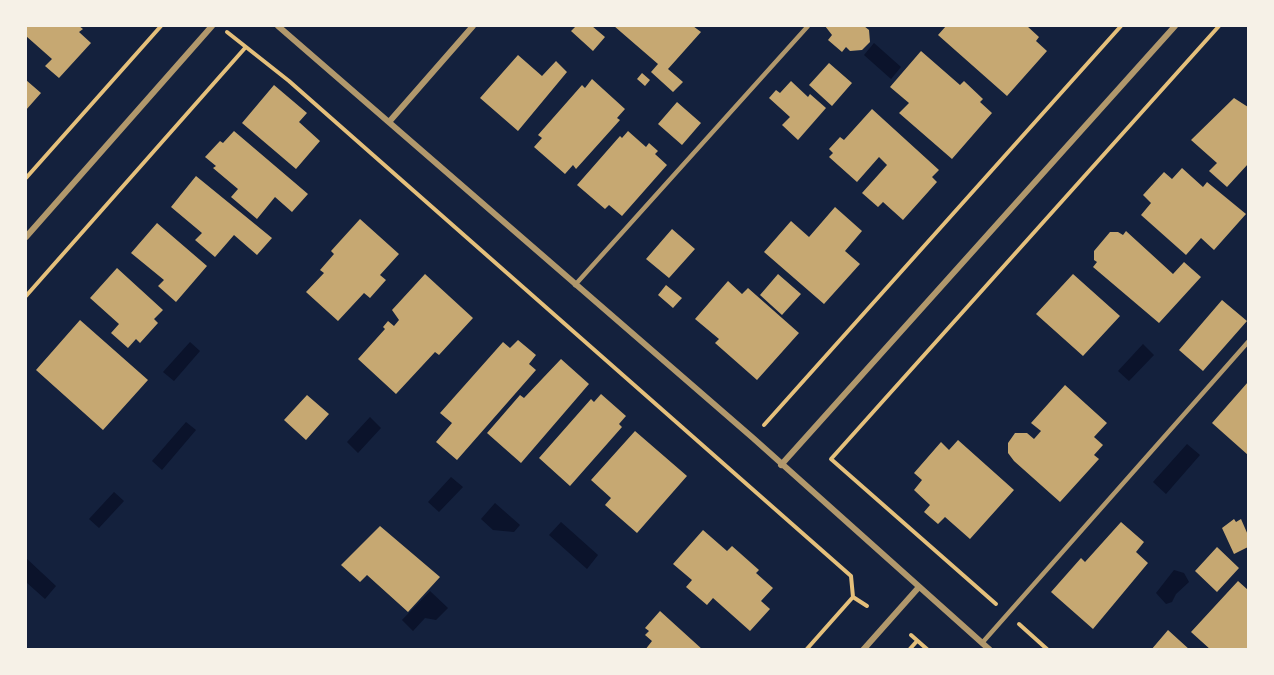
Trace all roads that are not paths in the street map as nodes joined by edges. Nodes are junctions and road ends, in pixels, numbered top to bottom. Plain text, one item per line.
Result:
1 (212, 26) edge
2 (278, 26) edge
3 (473, 26) edge
4 (808, 26) edge
5 (1175, 26) edge
6 (389, 122) junction
7 (26, 237) edge
8 (575, 285) junction
9 (1248, 342) edge
10 (781, 465) junction
11 (919, 587) junction
12 (982, 642) junction
13 (863, 650) edge
14 (990, 650) edge

1 - 7 street
2 - 6 street
3 - 6 street
4 - 8 lane
5 - 10 street
6 - 8 street
8 - 10 street
9 - 12 lane
10 - 11 street
11 - 12 street
11 - 13 street
12 - 14 street

